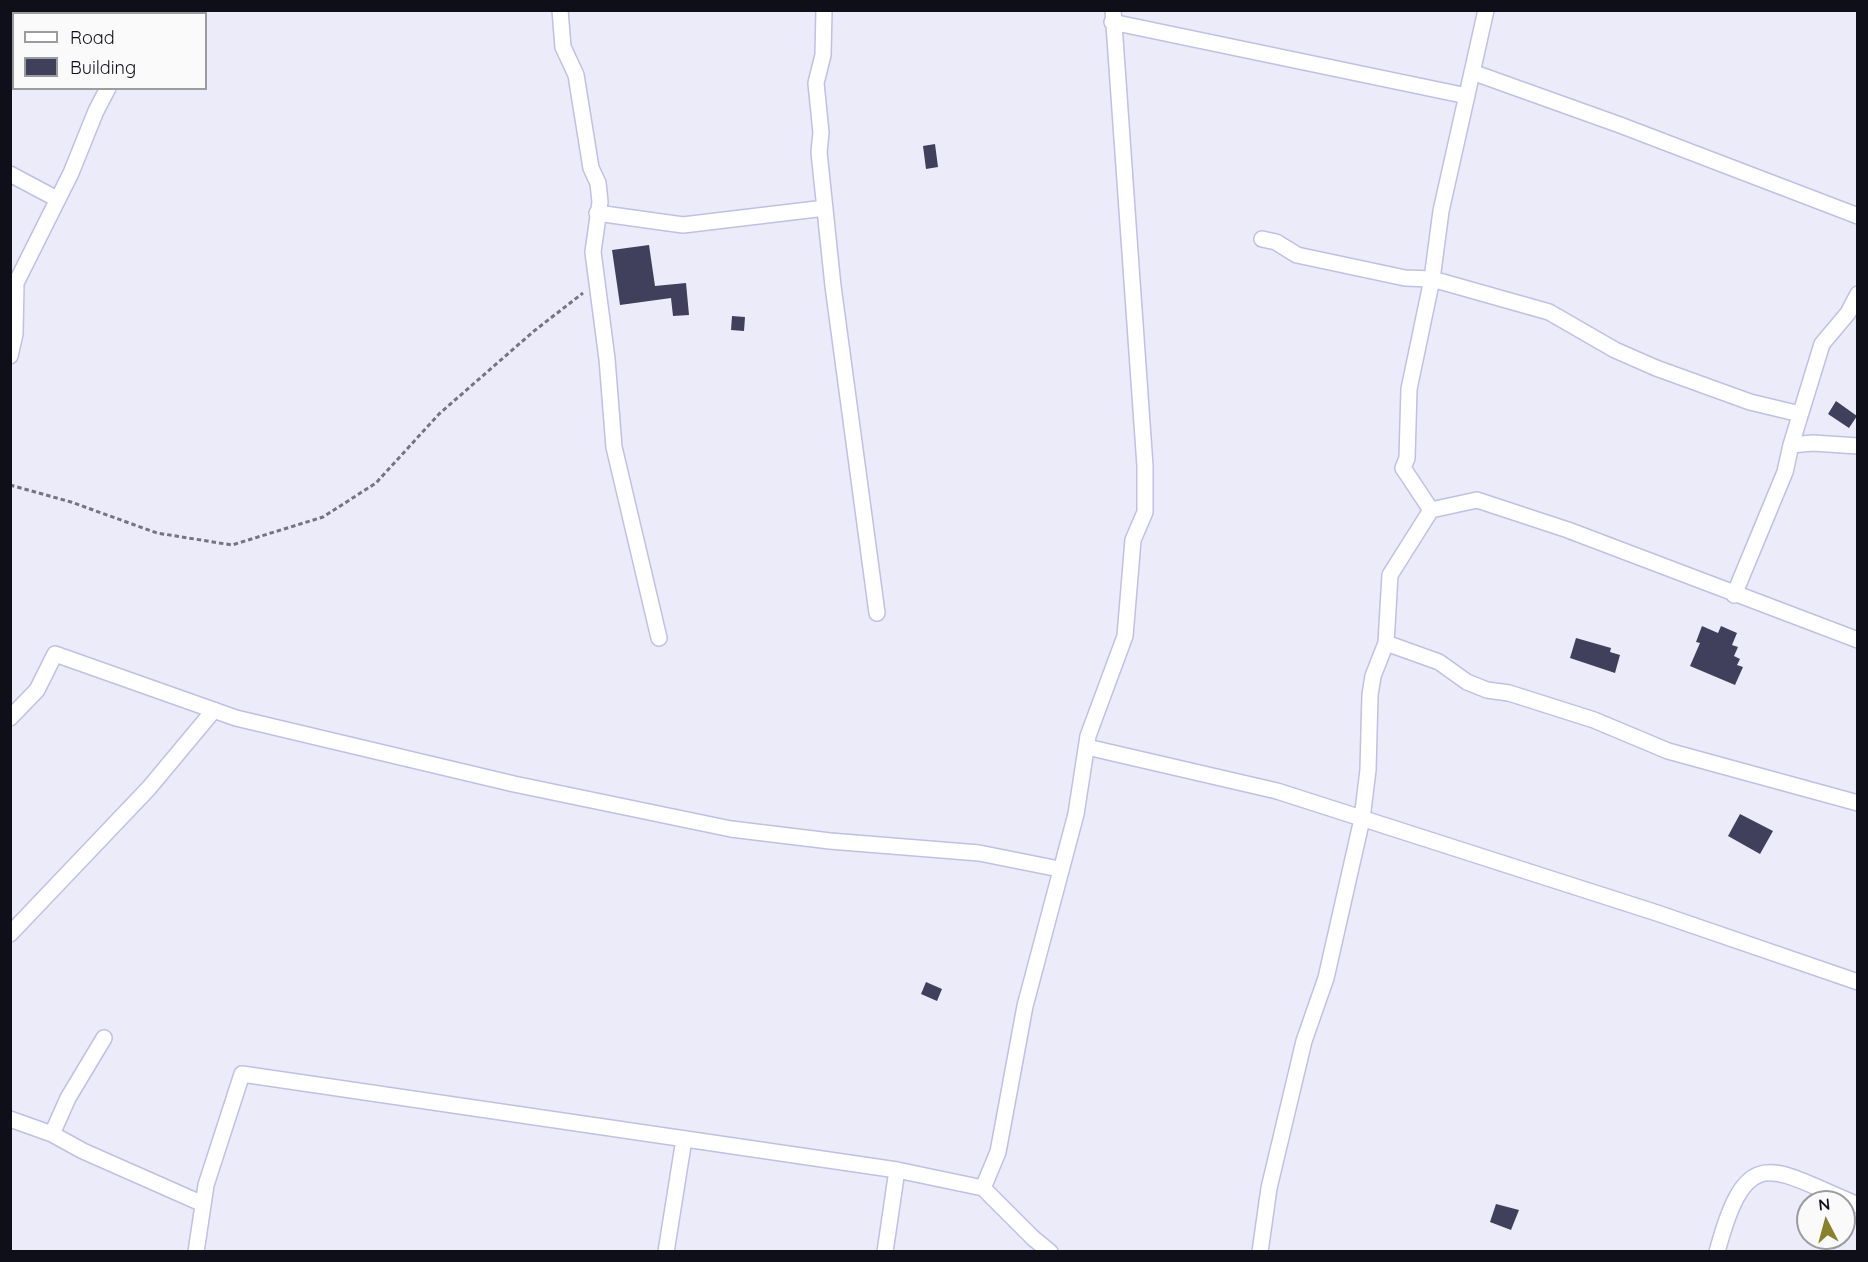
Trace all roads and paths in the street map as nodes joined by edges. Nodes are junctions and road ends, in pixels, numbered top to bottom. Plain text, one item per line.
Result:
1 (560, 10) edge
2 (824, 10) edge
3 (1486, 10) edge
4 (1112, 16) edge
5 (1472, 72) junction
6 (107, 90) edge
7 (1467, 96) junction
8 (10, 174) edge
9 (57, 199) junction
10 (825, 208) junction
11 (597, 213) junction
12 (1857, 216) edge
13 (1262, 239) dead end
14 (1432, 279) junction
15 (584, 292) dead end
16 (1857, 294) edge
17 (10, 356) edge
18 (1800, 414) junction
19 (1791, 445) junction
20 (1857, 446) edge
21 (10, 486) edge
22 (1431, 510) junction
23 (1734, 595) junction
24 (877, 613) dead end
25 (659, 639) dead end
26 (1857, 640) edge
27 (1386, 643) junction
28 (214, 710) junction
29 (10, 718) edge
30 (1087, 747) junction
31 (1857, 803) edge
32 (1362, 819) junction
33 (1059, 869) junction
34 (10, 934) edge
35 (1857, 982) edge
36 (104, 1038) dead end
37 (10, 1119) edge
38 (52, 1134) junction
39 (684, 1139) junction
40 (897, 1170) junction
41 (983, 1188) junction
42 (203, 1204) junction
43 (1857, 1205) edge
44 (196, 1251) edge
45 (666, 1251) edge
46 (885, 1251) edge
47 (1050, 1251) edge
48 (1260, 1251) edge
49 (1717, 1251) edge

1 - 11 street
2 - 10 street
3 - 5 street
4 - 7 street
4 - 30 street
5 - 7 street
5 - 12 street
6 - 9 street
7 - 14 street
8 - 9 street
9 - 17 street
10 - 11 street
10 - 24 street
11 - 25 street
13 - 14 street
14 - 18 street
14 - 22 street
15 - 21 path
16 - 18 street
18 - 19 street
19 - 20 street
19 - 23 street
22 - 23 street
22 - 27 street
23 - 26 street
27 - 31 street
27 - 32 street
28 - 29 street
28 - 33 street
28 - 34 street
30 - 32 street
30 - 33 street
32 - 35 street
32 - 48 street
33 - 41 street
36 - 38 street
37 - 38 street
38 - 42 street
39 - 40 street
39 - 42 street
39 - 45 street
40 - 41 street
40 - 46 street
41 - 47 street
42 - 44 street
43 - 49 street

